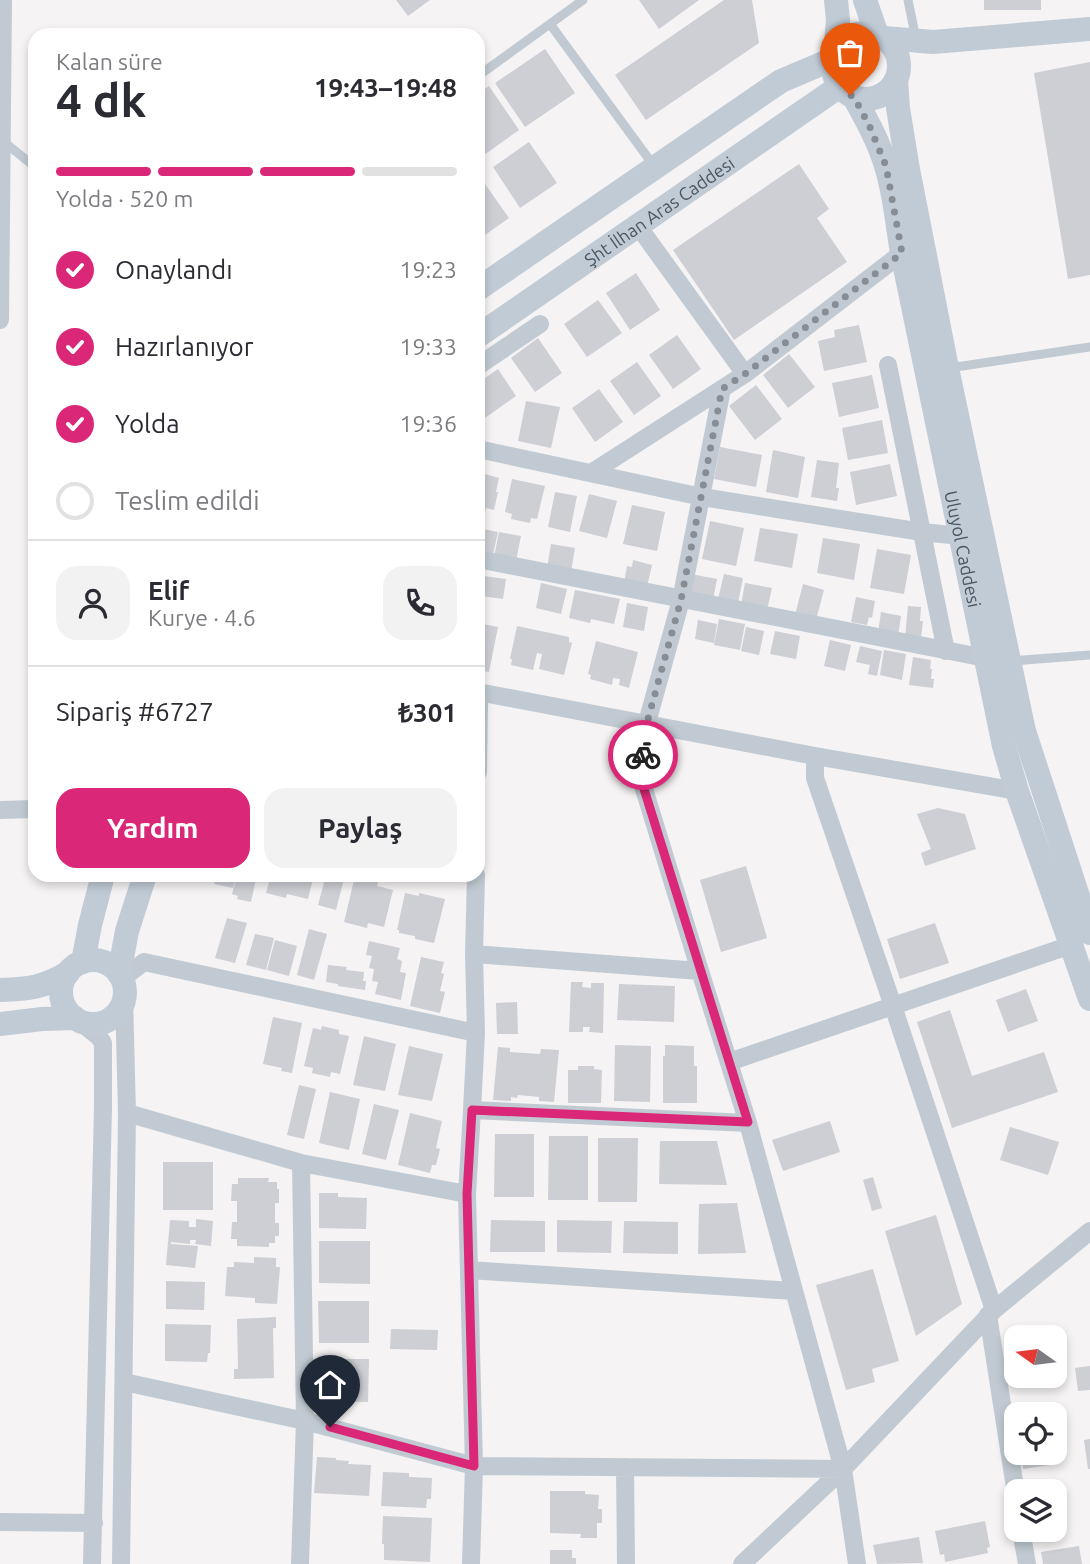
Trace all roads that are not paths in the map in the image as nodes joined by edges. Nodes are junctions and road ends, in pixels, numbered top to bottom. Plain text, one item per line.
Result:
1 (3, 0) edge
2 (583, 0) edge
3 (836, 0) edge
4 (865, 0) edge
5 (908, 0) edge
6 (550, 24) junction
7 (1090, 29) edge
8 (881, 36) junction
9 (1005, 36) junction
10 (917, 41) junction
11 (834, 56) junction
12 (485, 71) edge
13 (897, 78) junction
14 (847, 91) junction
15 (1, 140) edge
16 (28, 161) edge
17 (654, 168) junction
18 (638, 226) junction
19 (902, 253) junction
20 (485, 284) edge
21 (0, 293) edge
22 (0, 320) edge
23 (540, 324) dead end
24 (485, 331) edge
25 (1090, 347) edge
26 (485, 361) edge
27 (888, 365) dead end
28 (947, 368) junction
29 (745, 374) junction
30 (722, 389) junction
31 (485, 449) edge
32 (591, 473) junction
33 (702, 496) junction
34 (922, 532) junction
35 (960, 536) junction
36 (485, 560) edge
37 (681, 600) junction
38 (946, 651) junction
39 (1090, 655) edge
40 (997, 660) junction
41 (485, 699) edge
42 (647, 724) junction
43 (815, 756) junction
44 (1017, 791) junction
45 (28, 809) edge
46 (0, 810) edge
47 (101, 882) edge
48 (143, 882) edge
49 (476, 882) edge
50 (1081, 939) edge
51 (474, 954) junction
52 (75, 967) junction
53 (700, 971) junction
54 (122, 983) junction
55 (0, 990) edge
56 (1090, 999) edge
57 (893, 1006) junction
58 (77, 1019) junction
59 (0, 1024) edge
60 (476, 1033) junction
61 (729, 1062) junction
62 (472, 1110) junction
63 (128, 1113) junction
64 (748, 1122) junction
65 (300, 1163) junction
66 (467, 1194) junction
67 (1090, 1231) edge
68 (469, 1270) junction
69 (794, 1291) junction
70 (991, 1312) junction
71 (124, 1382) junction
72 (305, 1421) junction
73 (474, 1466) junction
74 (625, 1467) junction
75 (843, 1469) junction
76 (1014, 1479) edge
77 (0, 1522) edge
78 (94, 1523) junction
79 (1023, 1542) edge
80 (92, 1564) edge
81 (121, 1564) edge
82 (300, 1564) edge
83 (471, 1564) edge
84 (626, 1564) edge
85 (742, 1564) edge
86 (857, 1564) edge
87 (1027, 1564) edge

1 - 15 street
2 - 6 lane
3 - 11 main road
4 - 8 main road
5 - 10 lane
6 - 12 lane
6 - 17 lane
7 - 9 main road
8 - 10 main road
8 - 11 main road
8 - 13 main road
9 - 10 main road
9 - 13 main road
11 - 14 main road
11 - 17 main road
13 - 14 main road
13 - 28 main road, Uluyol Caddesi
14 - 18 main road, Şht İlhan Aras Caddesi
14 - 19 main road, Uluyol Caddesi
15 - 16 lane
15 - 21 street
17 - 20 main road
18 - 24 main road, Şht İlhan Aras Caddesi
18 - 29 street
19 - 29 street
19 - 35 main road, Uluyol Caddesi
21 - 22 street
23 - 26 street
25 - 28 lane
27 - 34 street
28 - 40 main road, Uluyol Caddesi
29 - 30 street
30 - 32 street
30 - 33 street
31 - 32 street
32 - 33 street
33 - 34 street
33 - 37 street
34 - 35 street
34 - 38 street
35 - 40 main road, Uluyol Caddesi
36 - 37 street
37 - 38 street
37 - 42 street
38 - 40 street
39 - 40 lane
40 - 44 main road, Uluyol Caddesi
40 - 50 main road, Uluyol Caddesi
41 - 42 street
42 - 43 street
42 - 53 street
43 - 44 street
43 - 57 street
44 - 50 main road, Uluyol Caddesi
45 - 46 street
47 - 52 main road
48 - 54 main road
49 - 51 street
50 - 56 main road, Uluyol Caddesi
50 - 57 street
51 - 53 street
51 - 60 street
52 - 54 main road
52 - 55 main road
52 - 58 main road
53 - 61 street
54 - 58 main road
54 - 60 street
54 - 63 street
57 - 61 street
57 - 70 street
58 - 59 main road
58 - 78 street
60 - 62 street
61 - 64 street
62 - 64 street
62 - 66 street
63 - 65 street
63 - 71 street
64 - 69 street
65 - 66 street
65 - 72 street
66 - 68 street
67 - 70 street
68 - 69 street
68 - 73 street
69 - 75 street
70 - 75 street
70 - 76 street
71 - 72 street
71 - 81 street
72 - 73 street
72 - 82 street
73 - 74 street
73 - 83 street
74 - 75 street
74 - 84 street
75 - 85 street
75 - 86 street
77 - 78 street
78 - 80 street
79 - 87 street

